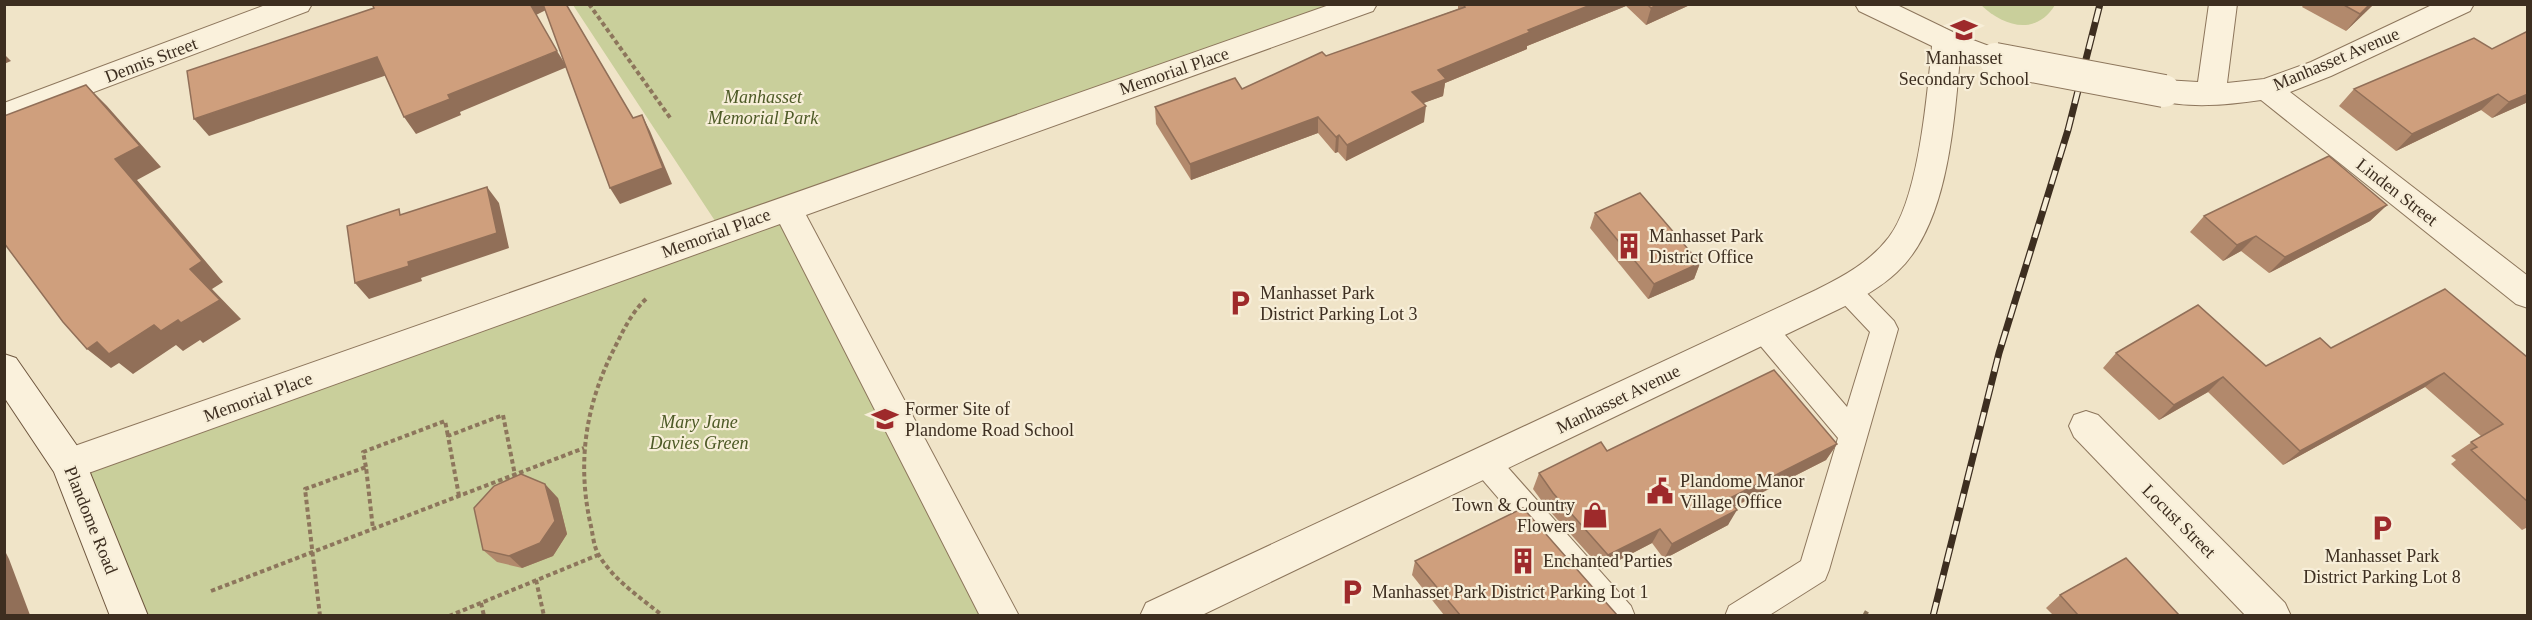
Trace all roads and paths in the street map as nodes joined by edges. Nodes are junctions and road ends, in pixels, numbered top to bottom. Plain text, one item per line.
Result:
1 (298, 4) edge
2 (589, 4) edge
3 (1364, 4) edge
4 (2223, 4) edge
5 (2460, 4) edge
6 (1881, 7) edge
7 (1946, 56) junction
8 (2267, 89) junction
9 (2211, 94) junction
10 (4, 115) edge
11 (671, 119) dead end
12 (787, 208) junction
13 (1846, 289) junction
14 (652, 294) dead end
15 (2528, 295) edge
16 (1763, 329) junction
17 (4, 368) edge
18 (2085, 426) dead end
19 (1853, 435) junction
20 (448, 436) junction
21 (584, 448) junction
22 (1485, 462) junction
23 (69, 464) junction
24 (366, 466) junction
25 (515, 475) junction
26 (459, 496) junction
27 (373, 529) junction
28 (312, 553) junction
29 (598, 555) junction
30 (536, 580) junction
31 (211, 591) dead end
32 (481, 603) junction
33 (1864, 612) dead end
34 (129, 615) edge
35 (320, 615) edge
36 (449, 615) edge
37 (484, 615) edge
38 (544, 615) edge
39 (663, 615) edge
40 (1000, 615) edge
41 (1159, 615) edge
42 (1620, 615) edge
43 (1740, 615) edge
44 (1871, 615) edge
45 (2272, 615) edge

1 - 10 street, Dennis Street
2 - 11 path
3 - 12 street, Memorial Place
4 - 9 street
5 - 8 street, Manhasset Avenue
6 - 7 street
7 - 9 street, Manhasset Avenue, bridge
7 - 13 street, Manhasset Avenue
8 - 9 street, Manhasset Avenue
8 - 15 street, Linden Street
12 - 23 street, Memorial Place
12 - 40 street
13 - 16 street, Manhasset Avenue
13 - 19 lane
14 - 21 path
16 - 19 lane
16 - 22 street, Manhasset Avenue
17 - 23 street, Plandome Road
18 - 45 street, Locust Street
19 - 43 lane
20 - 24 path
20 - 25 path
20 - 26 path
21 - 25 path
21 - 29 path
22 - 41 street, Manhasset Avenue
22 - 42 lane
23 - 34 street, Plandome Road
24 - 27 path
24 - 28 path
25 - 26 path
26 - 27 path
27 - 28 path
28 - 31 path
28 - 35 path
29 - 30 path
29 - 39 path
30 - 32 path
30 - 38 path
32 - 36 path
32 - 37 path
33 - 44 path

